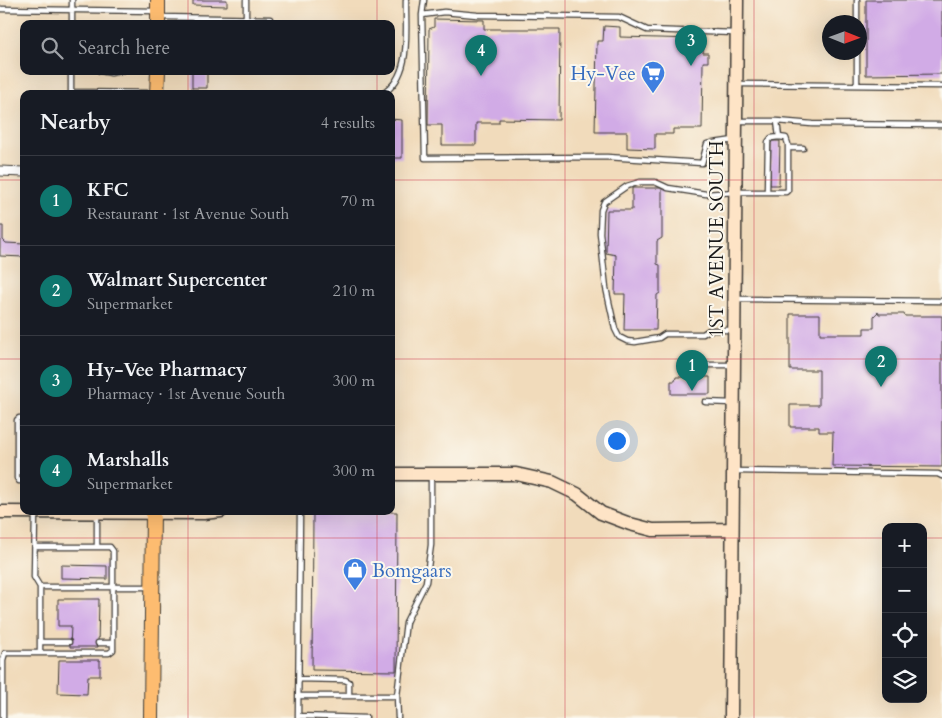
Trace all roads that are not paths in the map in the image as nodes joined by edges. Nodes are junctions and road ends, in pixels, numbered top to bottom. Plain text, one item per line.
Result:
1 (72, 0) edge
2 (246, 0) edge
3 (406, 0) edge
4 (424, 0) edge
5 (736, 0) edge
6 (857, 0) edge
7 (0, 9) edge
8 (72, 10) junction
9 (158, 13) edge
10 (422, 15) junction
11 (857, 15) edge
12 (246, 18) junction
13 (270, 19) dead end
14 (72, 20) edge
15 (736, 33) junction
16 (857, 60) edge
17 (71, 75) edge
18 (158, 75) edge
19 (736, 84) junction
20 (857, 84) junction
21 (942, 86) edge
22 (71, 90) edge
23 (157, 90) edge
24 (387, 90) edge
25 (736, 121) junction
26 (777, 121) junction
27 (942, 125) edge
28 (779, 137) junction
29 (736, 140) junction
30 (788, 148) junction
31 (802, 148) dead end
32 (0, 172) edge
33 (20, 172) edge
34 (735, 192) junction
35 (767, 192) junction
36 (734, 299) junction
37 (942, 301) edge
38 (734, 330) junction
39 (704, 365) dead end
40 (734, 365) junction
41 (705, 402) dead end
42 (733, 403) junction
43 (20, 418) edge
44 (733, 471) junction
45 (395, 474) edge
46 (431, 474) junction
47 (942, 476) edge
48 (20, 482) edge
49 (0, 512) edge
50 (20, 512) edge
51 (35, 515) edge
52 (97, 515) edge
53 (152, 515) edge
54 (300, 515) edge
55 (732, 529) junction
56 (35, 547) junction
57 (97, 547) junction
58 (40, 587) junction
59 (113, 587) junction
60 (152, 587) junction
61 (40, 642) junction
62 (69, 642) dead end
63 (98, 643) dead end
64 (113, 643) junction
65 (40, 653) junction
66 (299, 679) junction
67 (299, 696) junction
68 (349, 696) junction
69 (397, 696) junction
70 (298, 717) edge
71 (3, 718) edge
72 (151, 718) edge
73 (366, 718) edge
74 (398, 718) edge
75 (731, 718) edge

1 - 8 lane
2 - 12 lane
3 - 24 lane
4 - 10 lane
5 - 15 street, 1ST AVENUE SOUTH
6 - 11 lane
7 - 8 lane
8 - 9 lane
8 - 14 lane
9 - 12 lane
10 - 15 lane
10 - 29 lane
12 - 13 lane
15 - 19 street, 1ST AVENUE SOUTH
16 - 20 lane
17 - 22 lane
18 - 23 main road
19 - 20 lane
19 - 25 street, 1ST AVENUE SOUTH
20 - 21 lane
25 - 26 lane
25 - 29 street, 1ST AVENUE SOUTH
26 - 27 lane
26 - 28 lane
28 - 30 lane
28 - 35 lane
29 - 34 street, 1ST AVENUE SOUTH
30 - 31 lane
30 - 35 lane
32 - 33 street
34 - 35 lane
34 - 36 street, 1ST AVENUE SOUTH
34 - 38 lane
36 - 37 lane
36 - 38 street, 1ST AVENUE SOUTH
38 - 40 street, 1ST AVENUE SOUTH
39 - 40 lane
40 - 42 street, 1ST AVENUE SOUTH
41 - 42 lane
42 - 44 street, 1ST AVENUE SOUTH
43 - 48 lane
44 - 47 lane
44 - 55 street, 1ST AVENUE SOUTH
45 - 46 street
46 - 55 street
46 - 69 lane
49 - 50 street
51 - 56 lane
52 - 57 lane
53 - 60 main road
54 - 66 lane
55 - 75 street, 1ST AVENUE SOUTH
56 - 57 lane
56 - 58 lane
57 - 59 lane
58 - 59 lane
58 - 61 lane
59 - 60 lane
59 - 64 lane
60 - 72 main road
61 - 62 lane
61 - 65 lane
63 - 64 lane
64 - 65 lane
65 - 71 lane
66 - 67 lane
66 - 68 lane
67 - 68 lane
67 - 70 lane
68 - 69 lane
69 - 74 lane
70 - 73 lane

